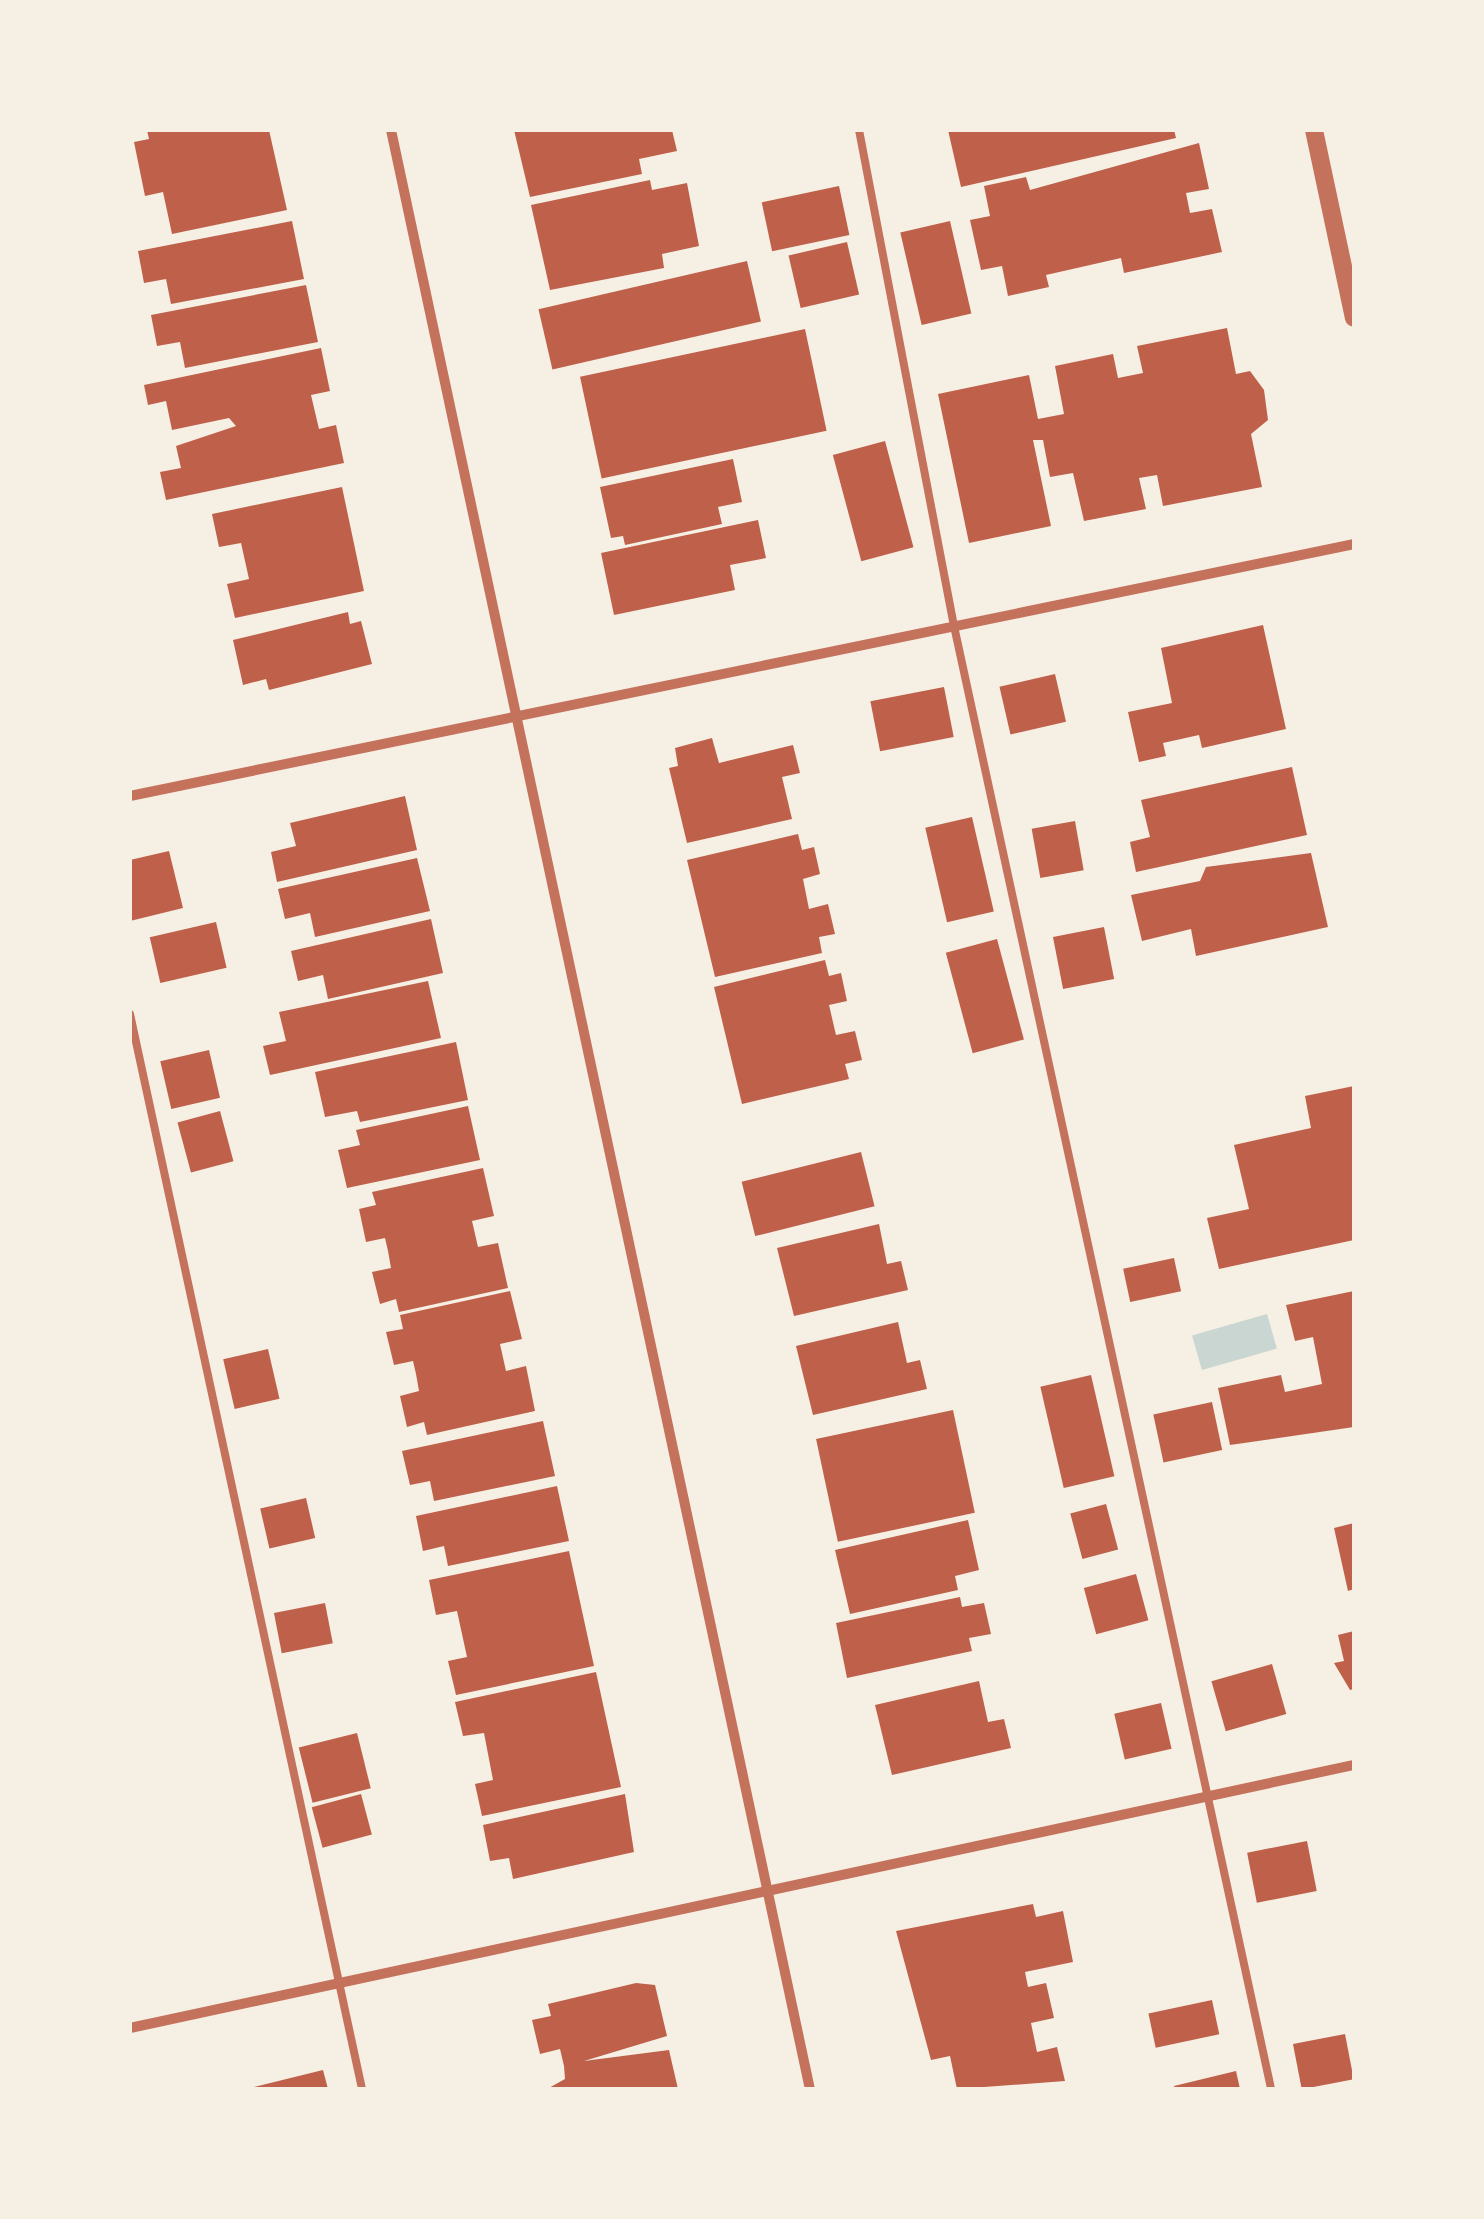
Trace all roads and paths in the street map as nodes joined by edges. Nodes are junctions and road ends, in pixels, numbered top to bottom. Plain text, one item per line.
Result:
1 (391, 130) edge
2 (859, 130) edge
3 (1314, 130) edge
4 (1354, 318) edge
5 (1354, 544) edge
6 (954, 626) junction
7 (516, 716) junction
8 (130, 796) edge
9 (130, 1014) edge
10 (1354, 1765) edge
11 (1206, 1796) junction
12 (767, 1889) junction
13 (339, 1982) junction
14 (130, 2028) edge
15 (362, 2089) edge
16 (810, 2089) edge
17 (1270, 2089) edge

1 - 7 street
2 - 6 lane
3 - 4 street
5 - 6 street
6 - 7 street
6 - 11 lane
7 - 8 street
7 - 12 street
9 - 13 lane
10 - 11 street
11 - 12 street
11 - 17 lane
12 - 13 street
12 - 16 street
13 - 14 street
13 - 15 lane

